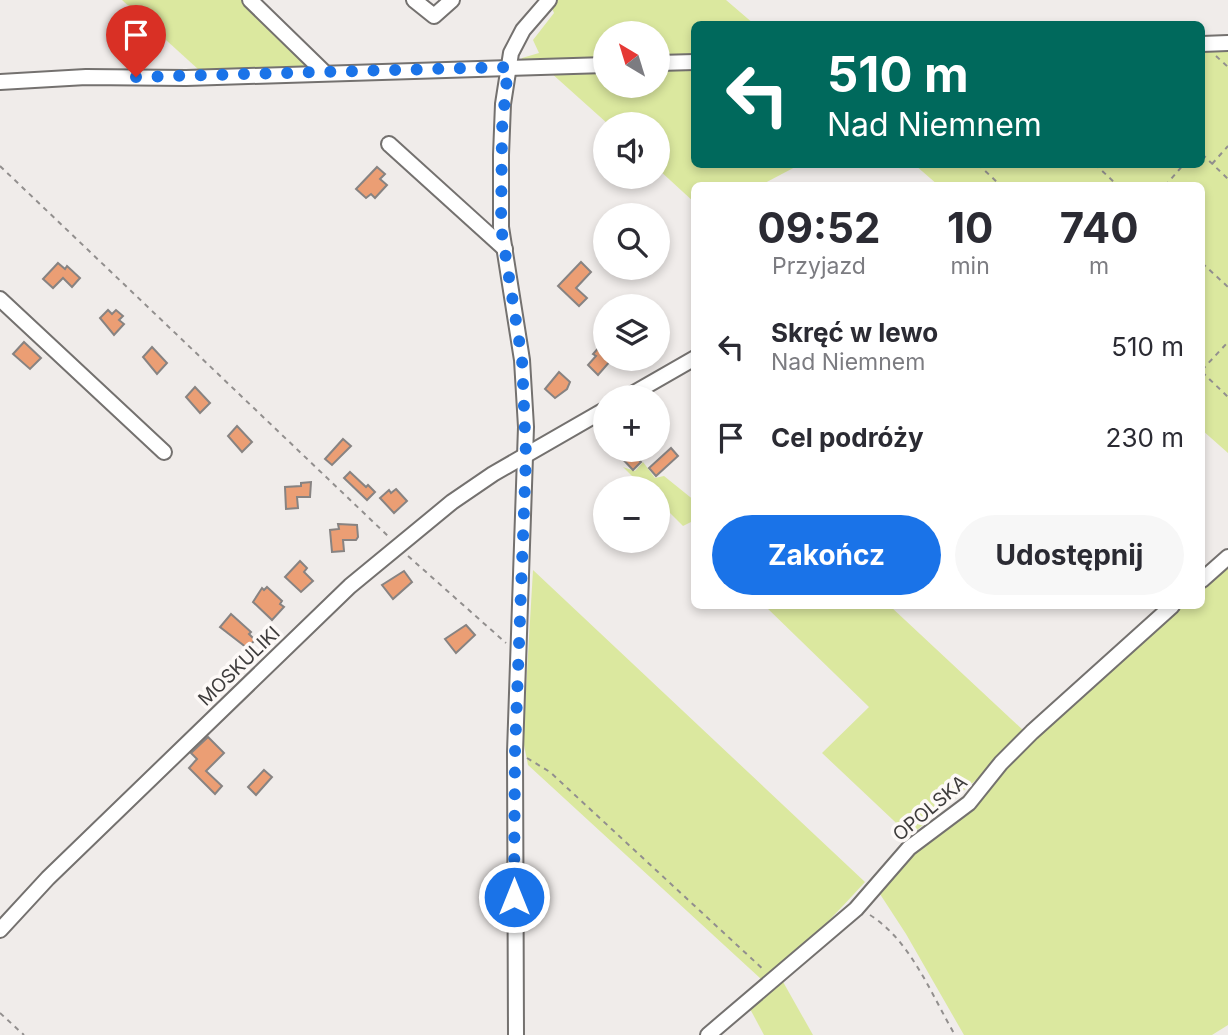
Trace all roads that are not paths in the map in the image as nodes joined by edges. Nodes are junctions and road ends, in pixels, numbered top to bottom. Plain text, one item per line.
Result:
1 (250, 0) edge
2 (414, 0) edge
3 (453, 0) edge
4 (549, 0) edge
5 (1228, 43) edge
6 (1205, 44) edge
7 (691, 62) edge
8 (670, 63) edge
9 (593, 65) edge
10 (508, 67) junction
11 (325, 73) junction
12 (0, 82) edge
13 (389, 144) dead end
14 (505, 249) junction
15 (0, 299) edge
16 (691, 360) edge
17 (648, 385) edge
18 (593, 416) edge
19 (164, 452) dead end
20 (526, 456) junction
21 (1228, 557) edge
22 (1205, 577) edge
23 (1169, 609) edge
24 (0, 930) edge
25 (516, 1035) edge
26 (708, 1035) edge

1 - 11 street
2 - 3 street
4 - 10 street
5 - 6 street
7 - 8 street
9 - 10 street
10 - 11 street
10 - 14 street
11 - 12 street
13 - 14 street
14 - 20 street
15 - 19 street
16 - 17 street
18 - 20 street, MOSKULIKI
20 - 24 street, MOSKULIKI
20 - 25 street
21 - 22 street
23 - 26 street, OPOLSKA

